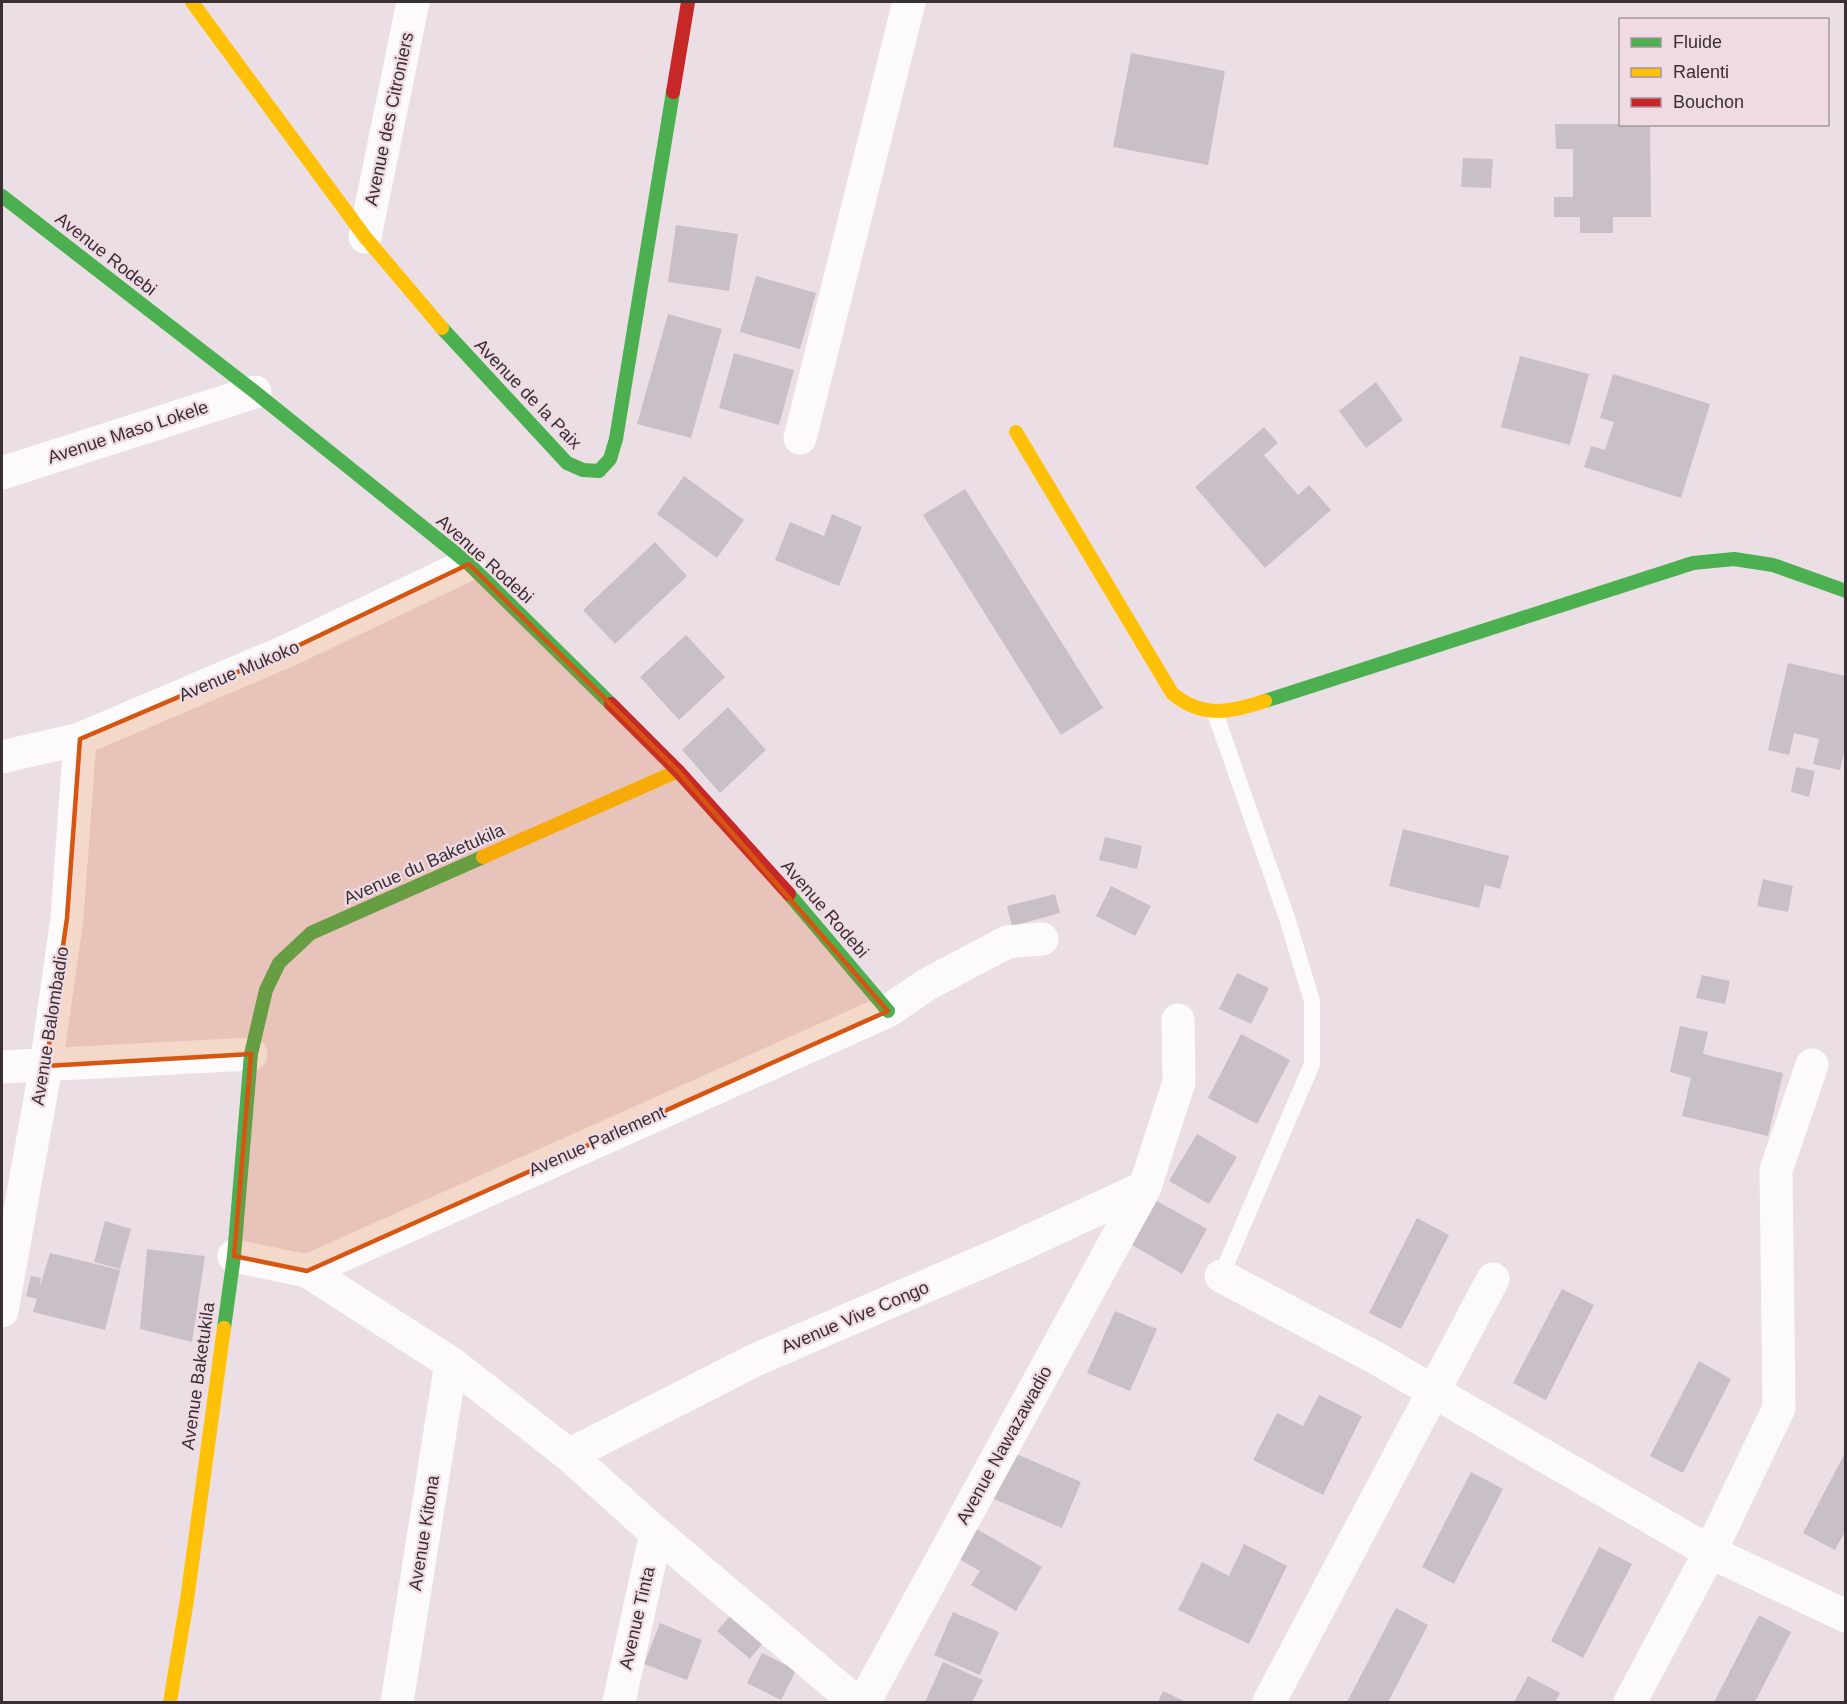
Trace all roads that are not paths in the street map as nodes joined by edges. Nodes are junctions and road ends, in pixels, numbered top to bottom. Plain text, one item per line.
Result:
1 (192, 2) edge
2 (413, 2) edge
3 (688, 2) edge
4 (902, 3) edge
5 (2, 195) edge
6 (365, 237) junction
7 (255, 392) junction
8 (1016, 432) dead end
9 (800, 438) dead end
10 (2, 472) edge
11 (469, 564) junction
12 (1845, 591) edge
13 (1215, 713) junction
14 (80, 739) junction
15 (2, 757) edge
16 (678, 771) junction
17 (1042, 939) dead end
18 (888, 1011) junction
19 (1178, 1020) dead end
20 (251, 1054) junction
21 (1812, 1065) dead end
22 (46, 1066) junction
23 (2, 1067) edge
24 (1145, 1187) junction
25 (234, 1256) junction
26 (307, 1271) junction
27 (1221, 1276) joint
28 (1493, 1279) dead end
29 (2, 1311) edge
30 (451, 1363) junction
31 (1432, 1393) junction
32 (569, 1455) junction
33 (656, 1533) junction
34 (1710, 1552) junction
35 (1845, 1616) edge
36 (170, 1702) edge
37 (397, 1702) edge
38 (619, 1702) edge
39 (856, 1702) edge
40 (864, 1702) edge
41 (1269, 1702) edge
42 (1630, 1702) edge

1 - 6 street, Avenue de la Paix
2 - 6 street, Avenue des Citroniers
3 - 6 street, Avenue de la Paix
4 - 9 street
5 - 7 street, Avenue Rodebi
7 - 10 street, Avenue Maso Lokele
7 - 11 street, Avenue Rodebi
8 - 13 street
11 - 14 street, Avenue Mukoko
11 - 16 street, Avenue Rodebi
12 - 13 street
13 - 27 lane
14 - 15 street, Avenue Mukoko
14 - 22 street, Avenue Balombadio
16 - 18 street, Avenue Rodebi
16 - 20 street, Avenue du Baketukila
17 - 18 street, Avenue Parlement
18 - 26 street, Avenue Parlement
19 - 24 street, Avenue Nawazawadio
20 - 22 street
20 - 25 street, Avenue Baketukila
21 - 34 street
22 - 23 street
22 - 29 street, Avenue Balombadio
24 - 32 street, Avenue Vive Congo
24 - 40 street, Avenue Nawazawadio
25 - 26 street
25 - 36 street, Avenue Baketukila
26 - 30 street
27 - 31 street
28 - 31 street
30 - 32 street
30 - 37 street, Avenue Kitona
31 - 34 street
31 - 41 street
32 - 33 street
33 - 38 street, Avenue Tinta
33 - 39 street
34 - 35 street
34 - 42 street

